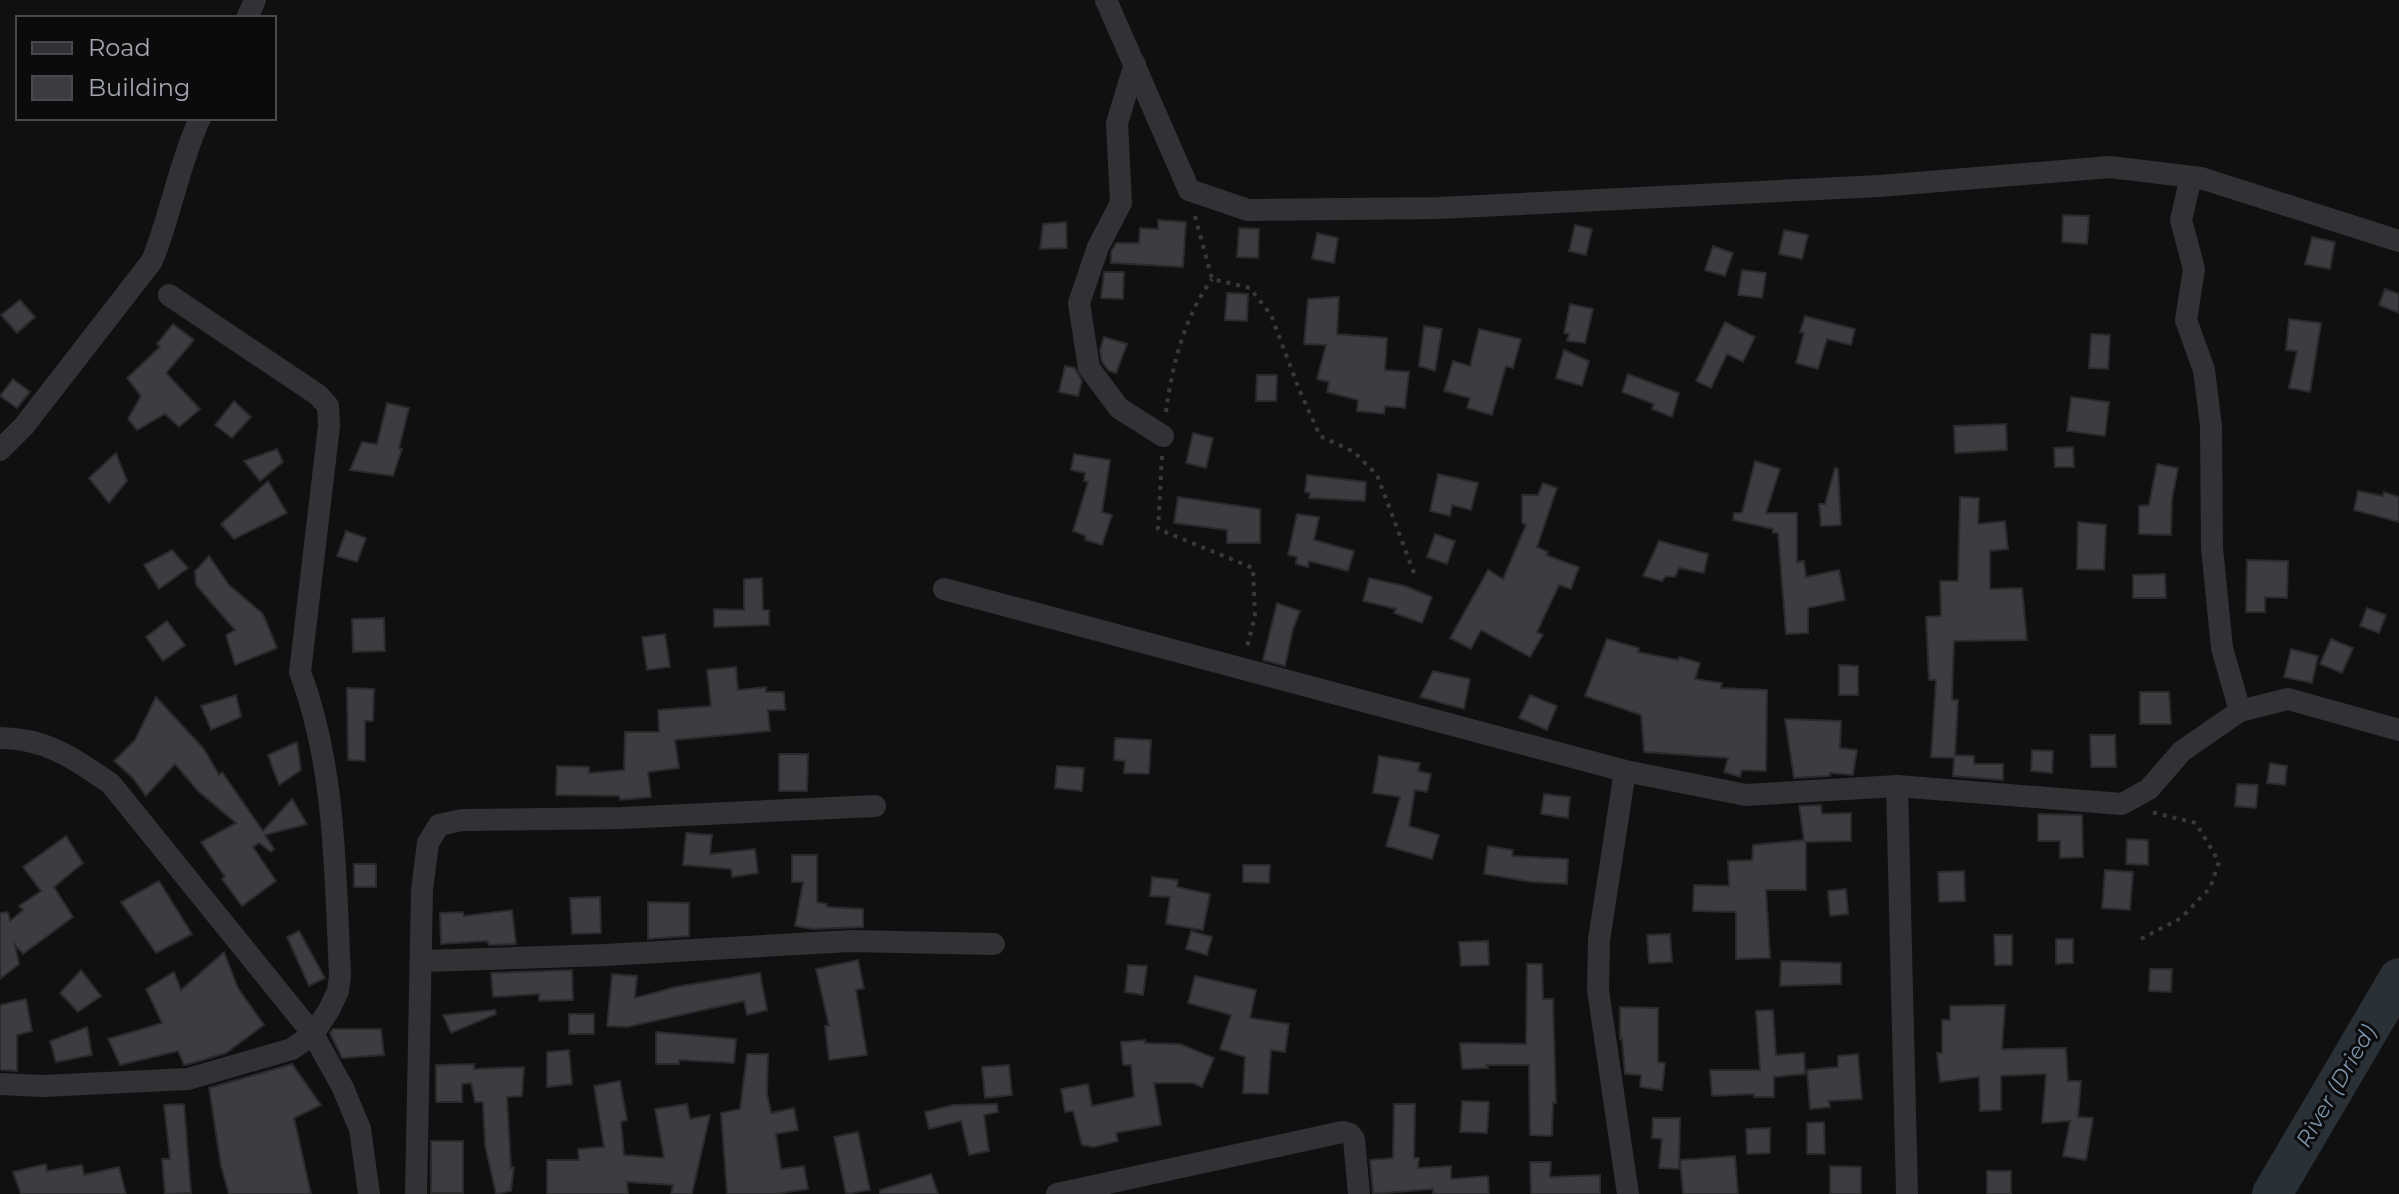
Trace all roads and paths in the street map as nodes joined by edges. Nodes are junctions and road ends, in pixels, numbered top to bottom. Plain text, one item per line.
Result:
1 (1106, 0) edge
2 (1135, 64) junction
3 (199, 120) edge
4 (2191, 177) junction
5 (1189, 190) junction
6 (2399, 241) edge
7 (1212, 279) junction
8 (169, 295) dead end
9 (1163, 436) junction
10 (0, 450) edge
11 (1414, 573) dead end
12 (944, 589) dead end
13 (1242, 669) junction
14 (2240, 711) junction
15 (2399, 730) edge
16 (0, 738) edge
17 (1625, 771) junction
18 (1897, 786) junction
19 (2122, 804) junction
20 (875, 806) dead end
21 (2141, 939) dead end
22 (994, 944) dead end
23 (423, 961) junction
24 (313, 1034) junction
25 (0, 1084) edge
26 (369, 1194) edge
27 (416, 1194) edge
28 (1057, 1194) edge
29 (1359, 1194) edge
30 (1628, 1194) edge
31 (1907, 1194) edge

1 - 2 street
2 - 5 street
2 - 9 street
3 - 10 street
4 - 5 street
4 - 6 street
4 - 14 street
5 - 7 path
7 - 9 path
7 - 11 path
8 - 24 street
9 - 13 path
12 - 13 street
13 - 17 street
14 - 15 street
14 - 19 street
16 - 24 street
17 - 18 street
17 - 30 street
18 - 19 street
18 - 31 street
19 - 21 path
20 - 23 street
22 - 23 street
23 - 27 street
24 - 25 street
24 - 26 street
28 - 29 street

